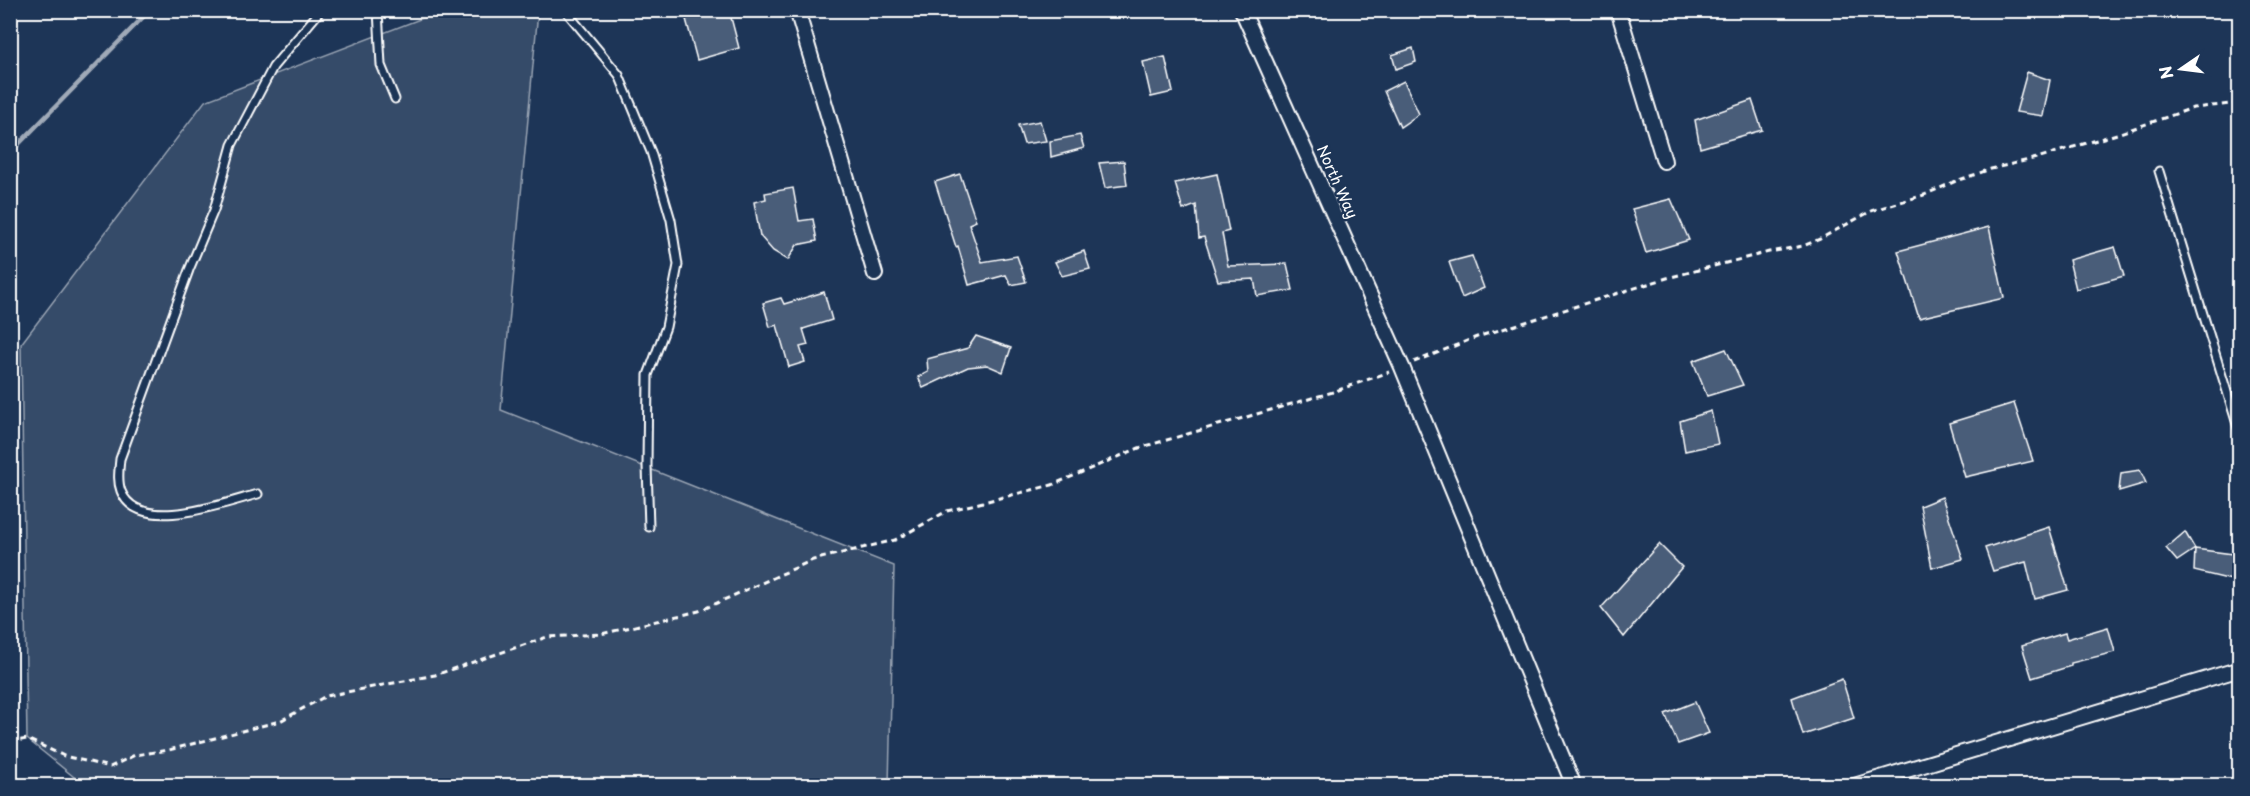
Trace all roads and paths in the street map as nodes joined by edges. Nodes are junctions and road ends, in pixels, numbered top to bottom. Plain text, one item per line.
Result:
1 (321, 10) edge
2 (378, 10) edge
3 (565, 10) edge
4 (797, 10) edge
5 (1242, 10) edge
6 (1618, 10) edge
7 (395, 99) dead end
8 (2240, 103) edge
9 (1664, 161) dead end
10 (2159, 171) dead end
11 (874, 274) dead end
12 (1402, 367) junction
13 (2240, 434) edge
14 (258, 494) dead end
15 (649, 526) dead end
16 (2240, 669) edge
17 (10, 742) edge
18 (1574, 786) edge
19 (1854, 786) edge

1 - 14 lane
2 - 7 lane
3 - 15 lane
4 - 11 street
5 - 12 street, North Way
6 - 9 street
8 - 12 path
10 - 13 lane
12 - 17 path
12 - 18 street, North Way
16 - 19 street

